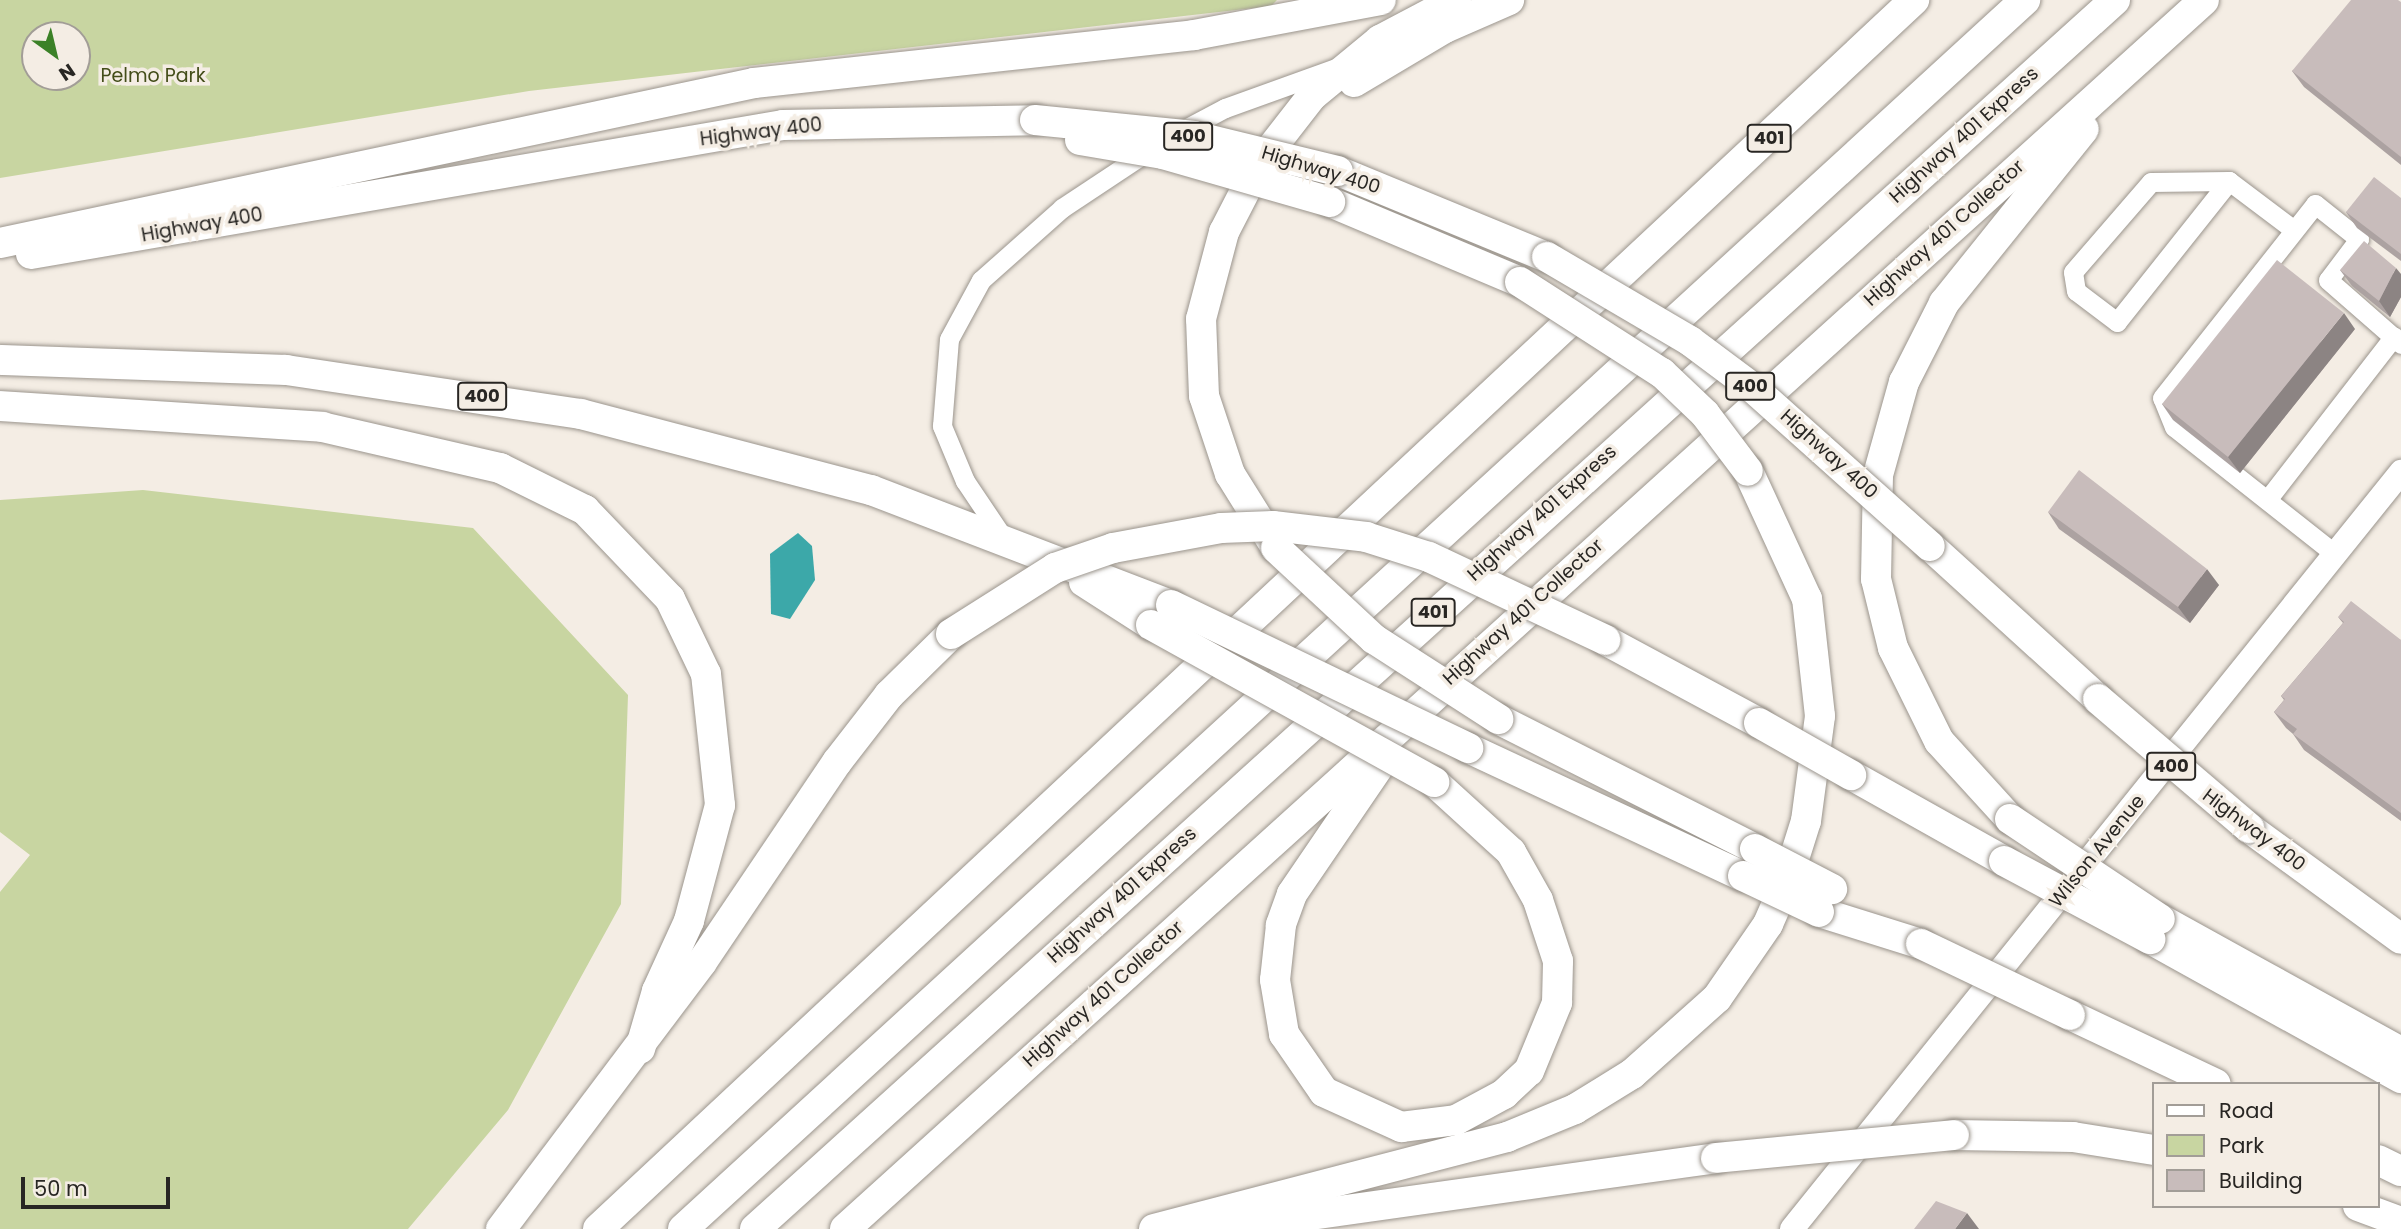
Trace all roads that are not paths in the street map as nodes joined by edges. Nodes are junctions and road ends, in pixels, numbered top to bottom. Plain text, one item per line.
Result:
1 (1381, 0) edge
2 (1456, 0) edge
3 (1509, 0) edge
4 (1914, 0) edge
5 (2025, 0) edge
6 (2115, 0) edge
7 (2204, 0) edge
8 (2163, 39) junction
9 (1344, 65) junction
10 (1035, 127) junction
11 (1278, 138) junction
12 (2229, 181) junction
13 (2294, 230) junction
14 (0, 243) edge
15 (0, 259) edge
16 (2398, 340) edge
17 (0, 360) edge
18 (0, 406) edge
19 (2401, 472) edge
20 (2267, 500) junction
21 (1002, 536) junction
22 (2335, 554) junction
23 (1161, 615) junction
24 (1466, 663) junction
25 (1749, 862) junction
26 (2155, 929) junction
27 (2401, 939) edge
28 (639, 1049) junction
29 (2401, 1052) edge
30 (2401, 1078) edge
31 (2212, 1082) edge
32 (2152, 1150) edge
33 (2380, 1161) edge
34 (2401, 1171) edge
35 (2363, 1208) edge
36 (2401, 1222) edge
37 (501, 1229) edge
38 (597, 1229) edge
39 (683, 1229) edge
40 (755, 1229) edge
41 (845, 1229) edge
42 (1154, 1229) edge
43 (1211, 1229) edge
44 (1793, 1229) edge

1 - 14 highway
2 - 9 highway
3 - 11 highway
4 - 38 highway, 401
5 - 39 highway, 401
6 - 40 highway, Highway 401 Express / 401
7 - 8 highway, Highway 401 Collector
8 - 24 highway, Highway 401 Collector
8 - 26 highway, bridge
9 - 11 highway
9 - 21 lane
10 - 15 highway, Highway 400
10 - 27 highway, Highway 400 / 400, bridge
10 - 42 highway, bridge
11 - 25 highway, bridge
12 - 12 lane
12 - 13 lane
13 - 16 lane
13 - 20 lane
16 - 20 lane
17 - 21 highway, 400
18 - 28 highway
19 - 22 main road, Wilson Avenue
20 - 22 lane
21 - 23 highway, 400
22 - 44 main road, Wilson Avenue
23 - 24 highway, bridge
23 - 25 highway, bridge
24 - 41 highway, Highway 401 Collector
25 - 31 highway, bridge
26 - 28 highway, bridge
26 - 29 highway
26 - 30 highway
28 - 37 highway
32 - 43 highway, bridge
33 - 34 highway
35 - 36 highway

